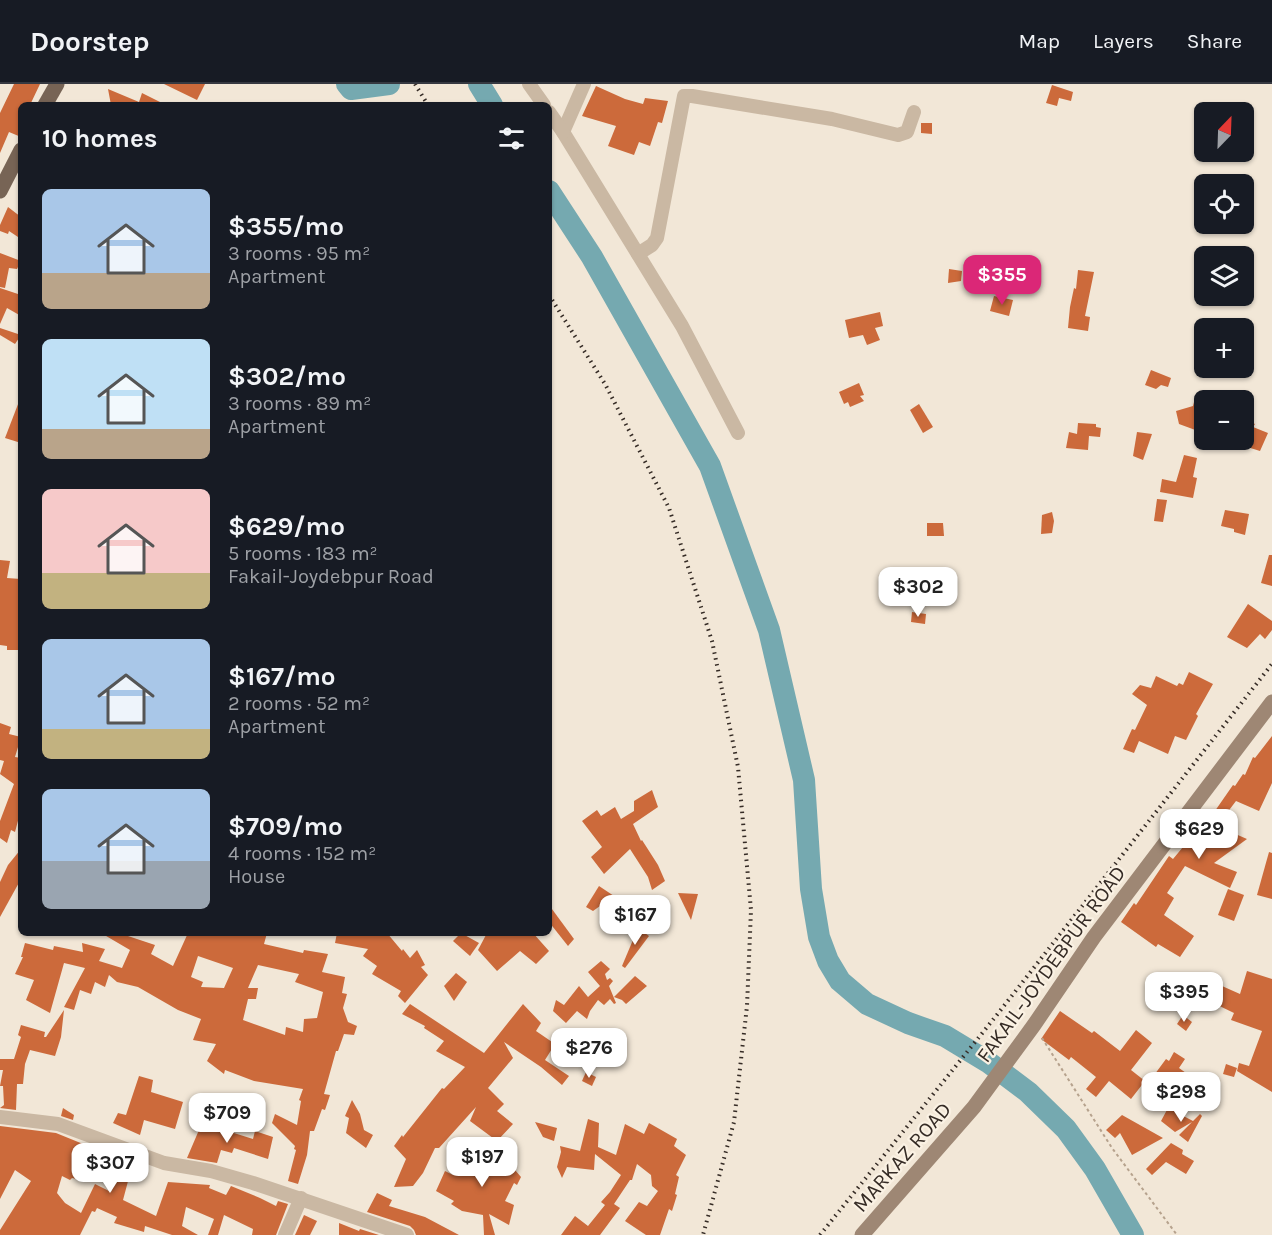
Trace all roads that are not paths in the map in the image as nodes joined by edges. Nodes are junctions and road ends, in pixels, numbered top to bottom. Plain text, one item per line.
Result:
1 (57, 84) edge
2 (530, 84) edge
3 (584, 84) edge
4 (47, 102) edge
5 (542, 102) edge
6 (914, 112) dead end
7 (552, 116) edge
8 (563, 132) junction
9 (18, 156) edge
10 (0, 191) edge
11 (638, 254) junction
12 (738, 433) dead end
13 (1272, 702) edge
14 (974, 1107) joint
15 (0, 1117) edge
16 (301, 1198) junction
17 (285, 1235) edge
18 (407, 1235) edge
19 (862, 1235) edge

1 - 4 main road
2 - 5 street
3 - 8 street
6 - 11 street
7 - 8 street
8 - 11 street
9 - 10 main road
11 - 12 street
13 - 14 street, FAKAIL-JOYDEBPUR ROAD
14 - 19 street, MARKAZ ROAD
15 - 16 street
16 - 17 street
16 - 18 street

